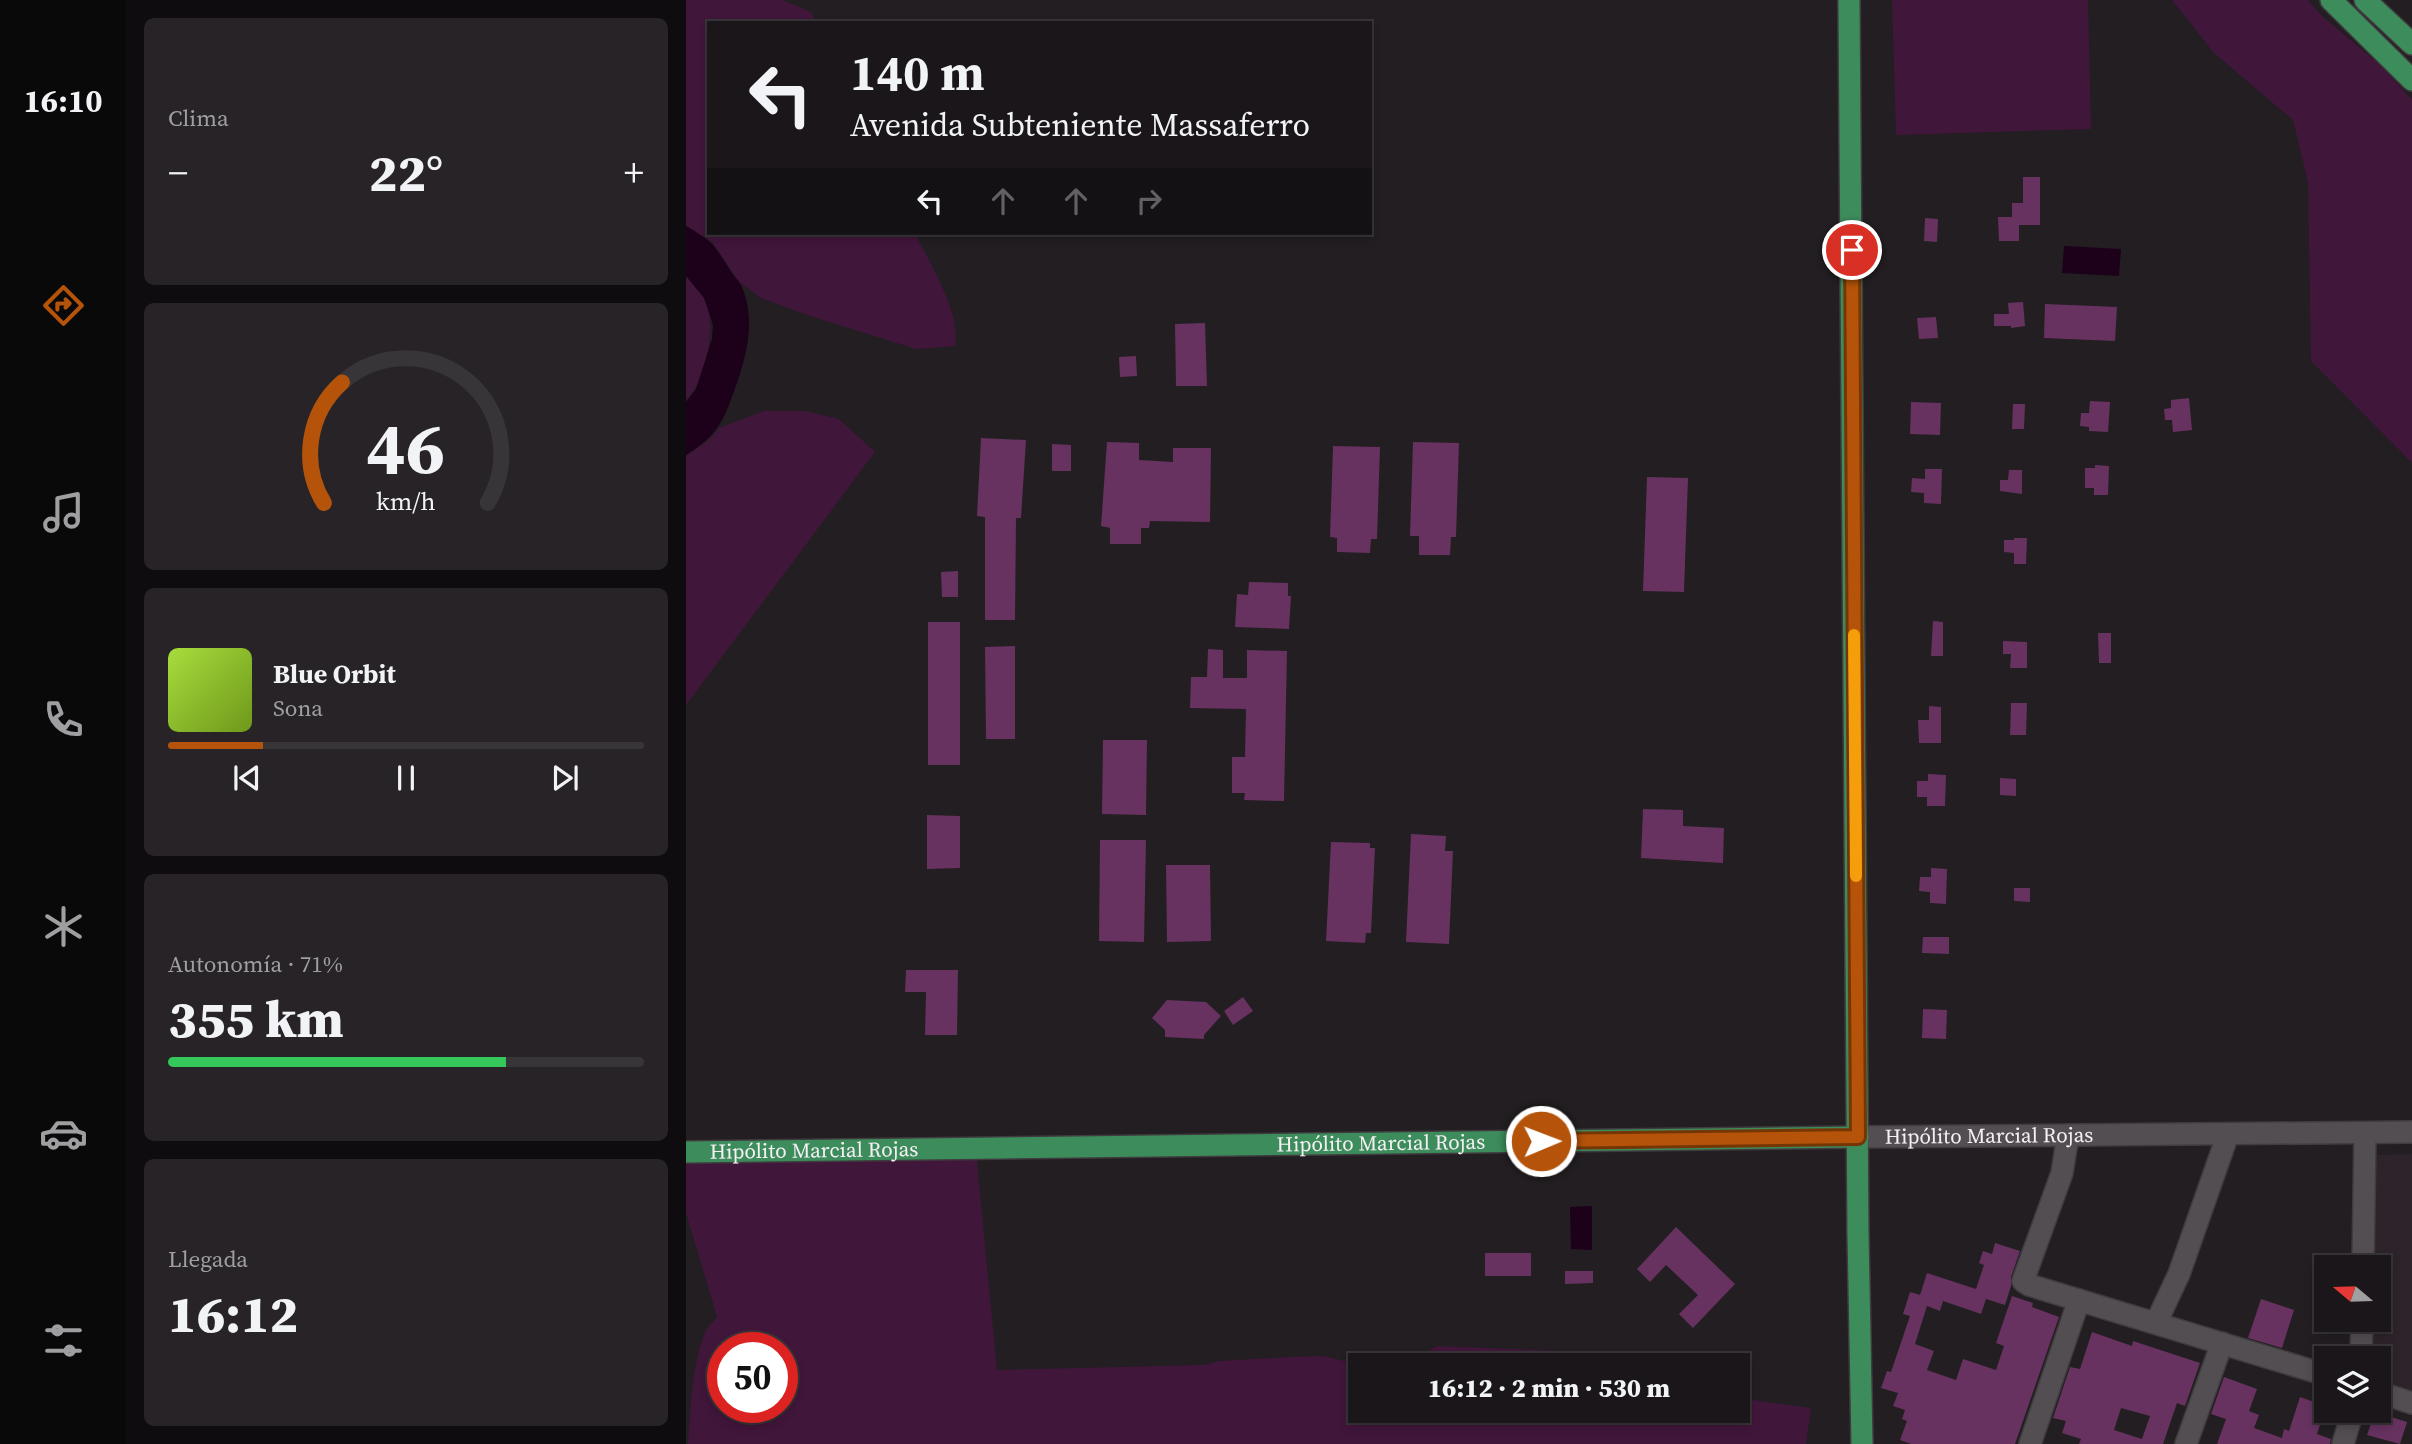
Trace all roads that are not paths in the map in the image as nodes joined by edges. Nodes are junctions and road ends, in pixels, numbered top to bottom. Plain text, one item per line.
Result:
1 (1849, 0) edge
2 (2331, 0) edge
3 (2365, 0) edge
4 (2412, 44) edge
5 (2412, 80) edge
6 (2412, 1132) edge
7 (2365, 1133) junction
8 (2228, 1134) junction
9 (2068, 1135) junction
10 (1858, 1137) junction
11 (686, 1152) edge
12 (2363, 1255) edge
13 (2078, 1300) junction
14 (2156, 1323) junction
15 (2221, 1343) junction
16 (2314, 1371) edge
17 (2391, 1396) edge
18 (2412, 1403) edge
19 (2349, 1423) edge
20 (1862, 1444) edge
21 (2030, 1444) edge
22 (2186, 1444) edge
23 (2343, 1444) edge

1 - 10 main road
2 - 5 main road
3 - 4 main road
6 - 7 street, Hipólito Marcial Rojas
7 - 8 street, Hipólito Marcial Rojas
7 - 12 street
8 - 9 street, Hipólito Marcial Rojas
8 - 14 street
9 - 10 street, Hipólito Marcial Rojas
9 - 13 street
10 - 11 main road, Hipólito Marcial Rojas
10 - 20 main road
13 - 14 street
13 - 21 street
14 - 15 street
15 - 16 street
15 - 22 street
17 - 18 street
19 - 23 street

